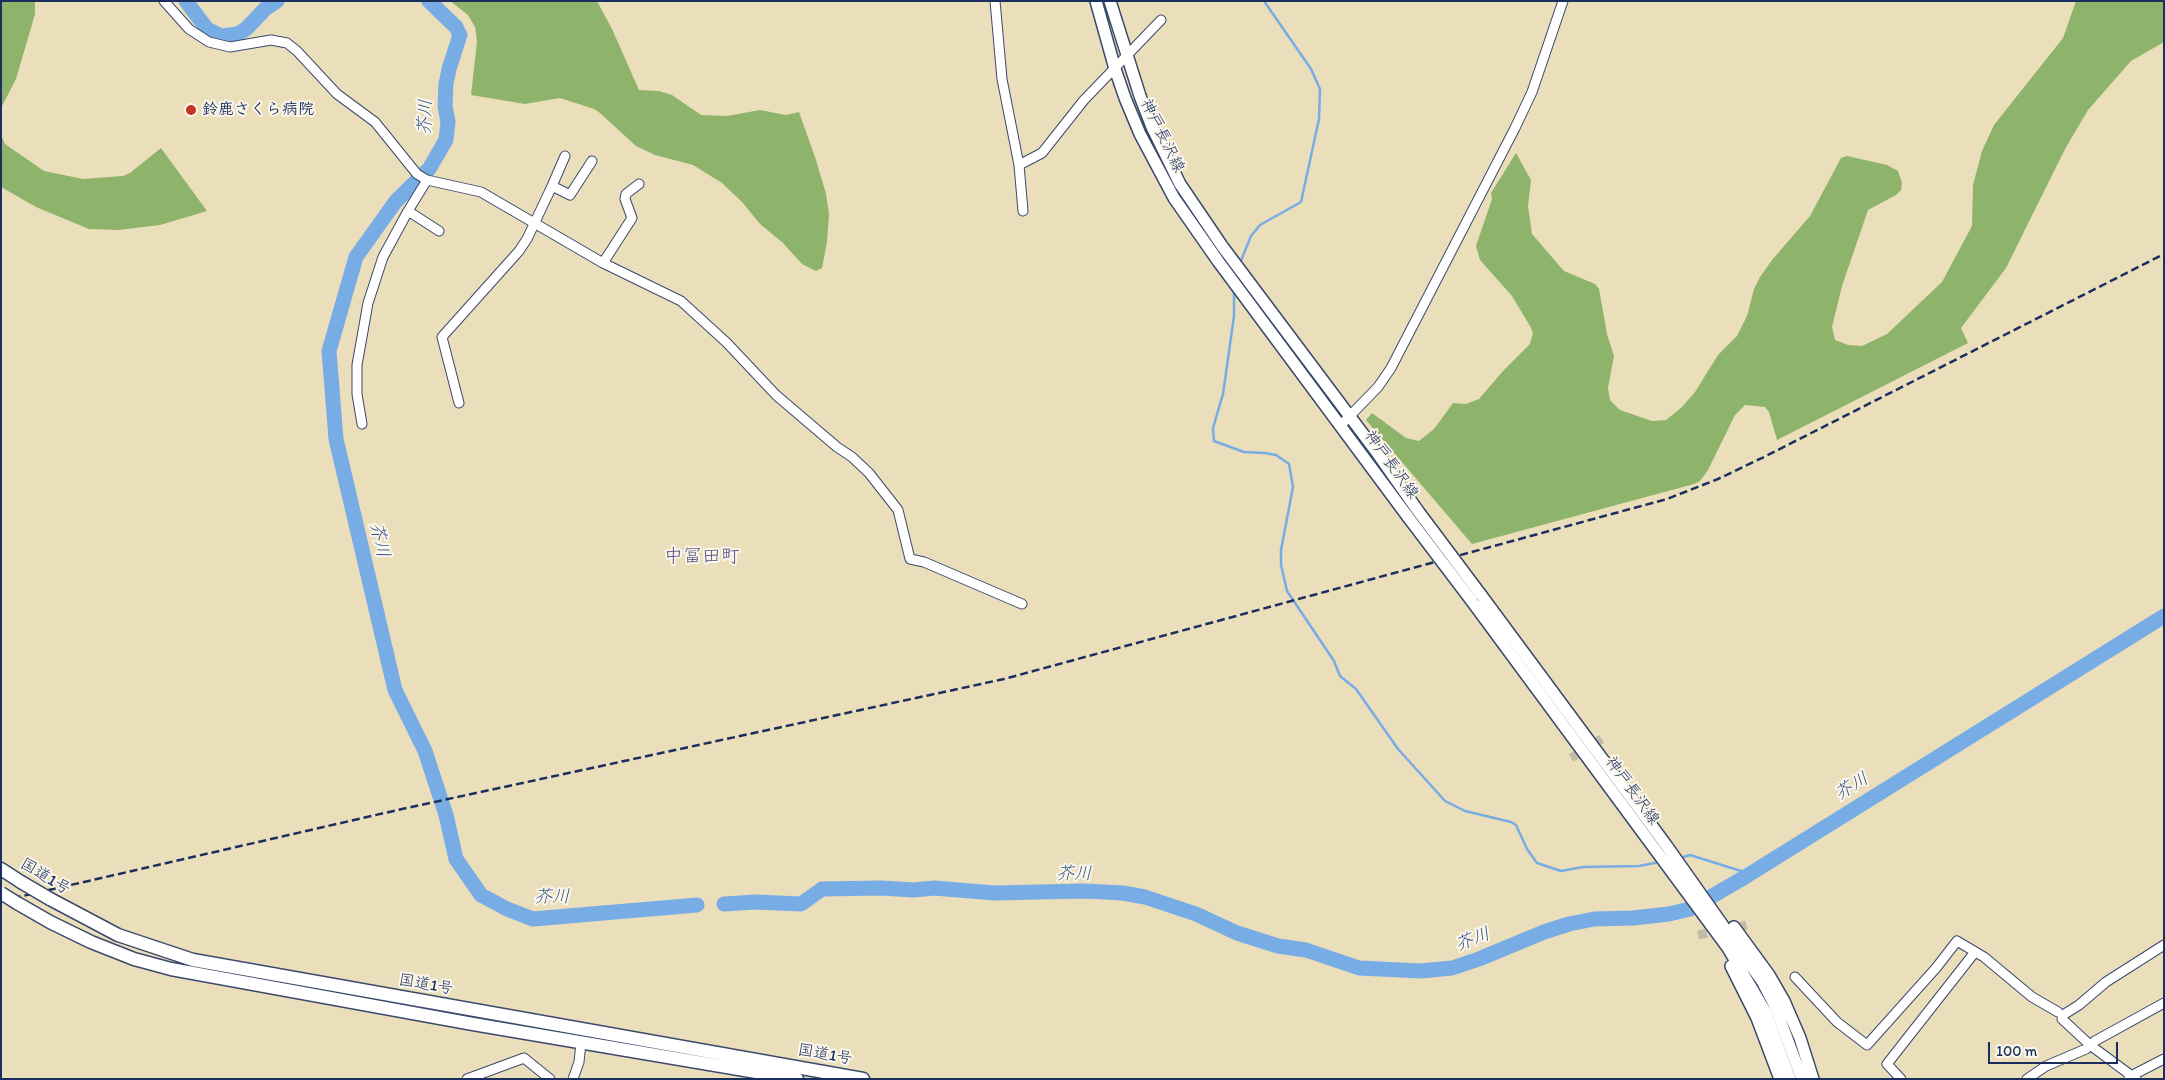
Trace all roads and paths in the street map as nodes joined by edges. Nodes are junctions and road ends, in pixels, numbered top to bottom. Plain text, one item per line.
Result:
1 (164, 1) edge
2 (995, 1) edge
3 (1096, 1) edge
4 (1110, 1) edge
5 (1563, 1) edge
6 (1161, 20) dead end
7 (1126, 55) junction
8 (1115, 69) junction
9 (565, 156) dead end
10 (592, 161) dead end
11 (1019, 165) junction
12 (423, 177) junction
13 (639, 184) dead end
14 (552, 186) junction
15 (408, 211) junction
16 (1023, 211) dead end
17 (533, 223) junction
18 (439, 231) dead end
19 (603, 263) junction
20 (459, 404) dead end
21 (1350, 417) junction
22 (362, 424) dead end
23 (1341, 425) junction
24 (1413, 514) junction
25 (1022, 604) dead end
26 (1652, 837) junction
27 (1, 869) edge
28 (1, 893) edge
29 (1719, 920) junction
30 (2164, 945) edge
31 (1975, 952) junction
32 (1795, 977) dead end
33 (2164, 1003) edge
34 (1770, 1009) junction
35 (2058, 1012) dead end
36 (581, 1043) junction
37 (2090, 1045) junction
38 (2164, 1059) edge
39 (1813, 1078) edge
40 (2132, 1078) edge
41 (467, 1079) edge
42 (550, 1079) edge
43 (573, 1079) edge
44 (797, 1079) edge
45 (863, 1079) edge
46 (1780, 1079) edge
47 (1790, 1079) edge
48 (1802, 1079) edge
49 (1902, 1079) edge
50 (2026, 1079) edge

1 - 12 street
2 - 11 street
3 - 8 main road, 神戸長沢線
4 - 7 main road, 神戸長沢線
5 - 21 street
6 - 7 street
7 - 8 street
7 - 21 main road, 神戸長沢線
8 - 11 street
8 - 23 main road, 神戸長沢線
9 - 14 street
10 - 14 street
11 - 16 street
12 - 15 street
12 - 17 street
13 - 19 street
14 - 17 street
15 - 18 street
15 - 22 street
17 - 19 street
17 - 20 street
19 - 25 street
21 - 23 street
21 - 24 main road, 神戸長沢線
23 - 24 main road, 神戸長沢線
24 - 26 main road, 神戸長沢線, bridge
26 - 29 main road, 神戸長沢線
26 - 29 main road, 神戸長沢線
27 - 45 highway, 国道1号, bridge
28 - 36 highway, 国道1号, bridge
29 - 34 main road, 神戸長沢線
29 - 34 main road, 神戸長沢線
30 - 37 street
31 - 32 street
31 - 35 street
31 - 49 street
33 - 37 street
34 - 39 main road, 神戸長沢線
34 - 46 main road, 神戸長沢線
34 - 47 main road, 神戸長沢線
34 - 48 main road, 神戸長沢線
36 - 43 street
36 - 44 highway, 国道1号
37 - 40 street
37 - 50 street
38 - 40 street
41 - 42 street

